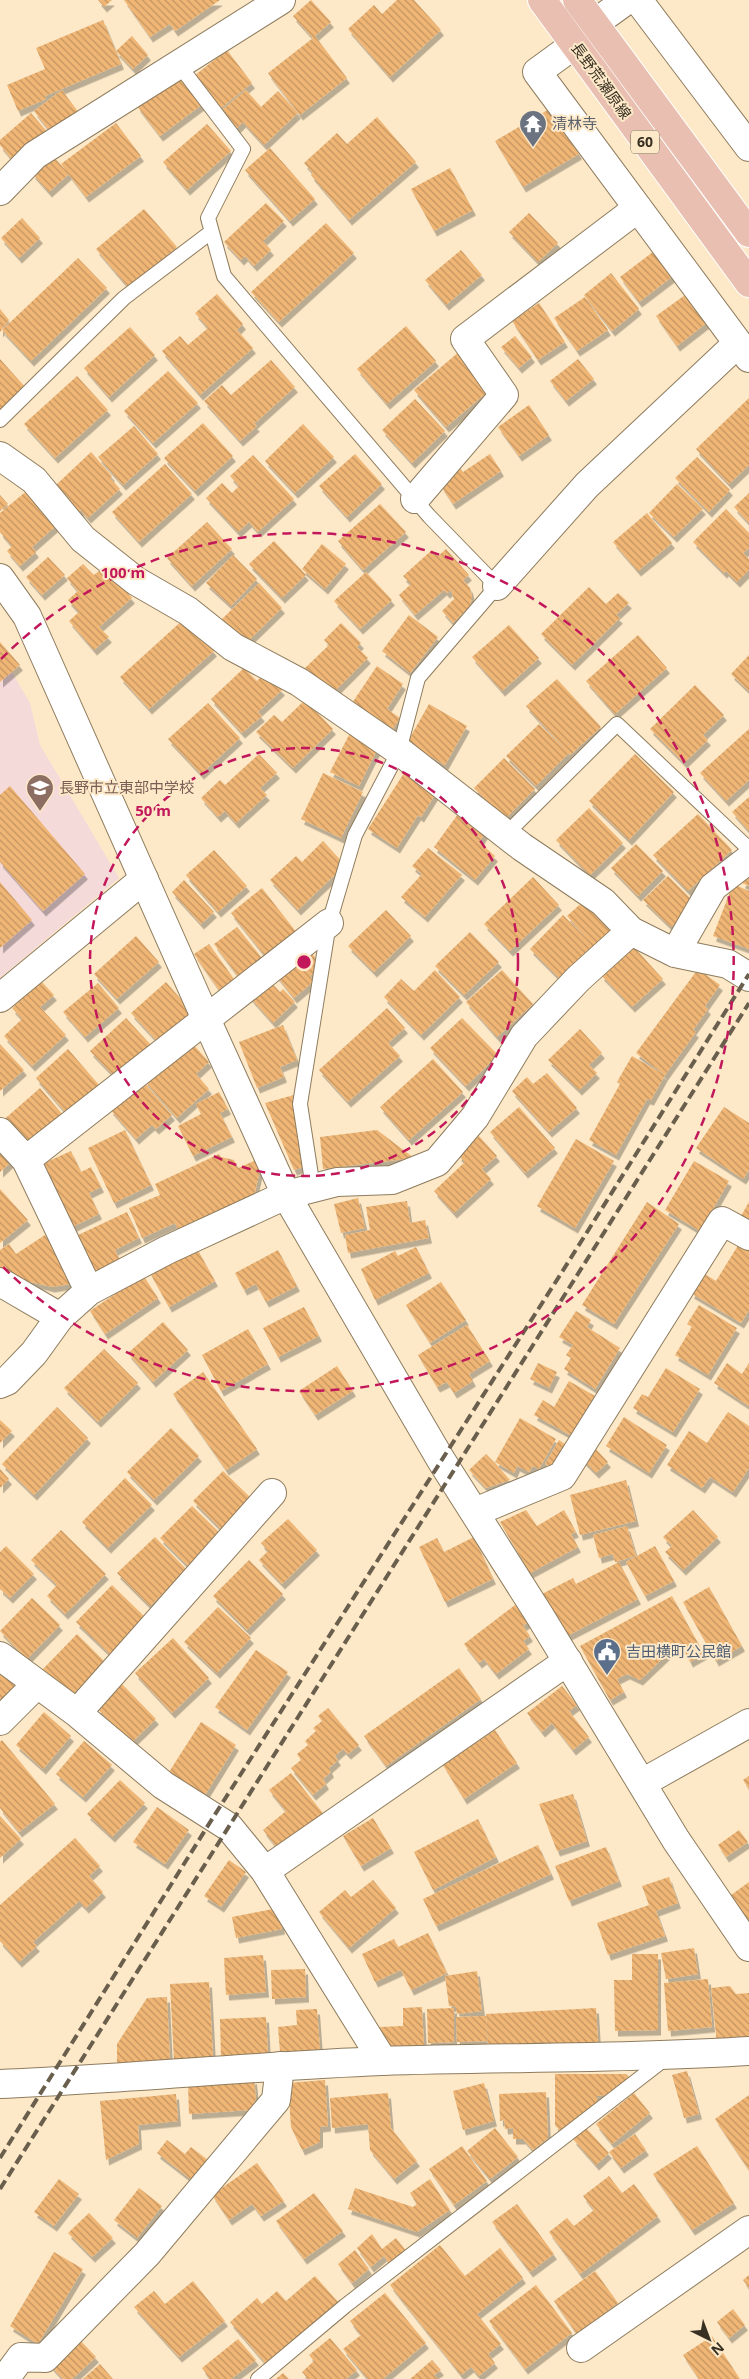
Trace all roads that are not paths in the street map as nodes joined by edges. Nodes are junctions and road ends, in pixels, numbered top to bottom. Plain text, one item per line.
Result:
1 (281, 0) edge
2 (542, 0) edge
3 (578, 0) edge
4 (627, 0) edge
5 (638, 0) edge
6 (244, 9) edge
7 (595, 23) junction
8 (574, 44) junction
9 (179, 65) junction
10 (749, 147) edge
11 (0, 191) edge
12 (638, 208) junction
13 (211, 232) junction
14 (749, 233) edge
15 (749, 283) edge
16 (743, 351) edge
17 (0, 420) edge
18 (0, 456) edge
19 (415, 499) junction
20 (0, 578) edge
21 (497, 586) junction
22 (399, 751) junction
23 (506, 834) junction
24 (749, 849) edge
25 (749, 859) edge
26 (144, 879) junction
27 (329, 923) junction
28 (631, 931) junction
29 (675, 953) junction
30 (749, 978) edge
31 (0, 998) edge
32 (206, 1019) junction
33 (0, 1132) edge
34 (26, 1160) junction
35 (313, 1188) junction
36 (286, 1195) junction
37 (749, 1236) edge
38 (0, 1282) edge
39 (89, 1291) junction
40 (60, 1317) junction
41 (0, 1384) edge
42 (272, 1493) dead end
43 (475, 1512) junction
44 (0, 1656) edge
45 (568, 1661) junction
46 (37, 1684) junction
47 (77, 1713) junction
48 (0, 1721) edge
49 (749, 1724) edge
50 (642, 1783) junction
51 (265, 1871) junction
52 (749, 1947) edge
53 (749, 2050) edge
54 (668, 2056) junction
55 (383, 2061) junction
56 (280, 2066) junction
57 (0, 2084) edge
58 (749, 2230) edge
59 (581, 2348) dead end
60 (5, 2379) edge
61 (258, 2379) edge

1 - 6 street
2 - 8 main road, 長野荒瀬原線 / 60
3 - 7 main road, 長野荒瀬原線 / 60
4 - 7 street
5 - 10 street
6 - 9 street
7 - 14 main road, 長野荒瀬原線 / 60
8 - 12 street
8 - 15 main road, 長野荒瀬原線 / 60
9 - 11 street
9 - 13 lane
12 - 16 street
12 - 19 street
13 - 17 lane
13 - 19 lane
16 - 21 street
18 - 22 street
19 - 21 lane
20 - 26 street
21 - 22 lane
22 - 23 street
22 - 27 lane
23 - 24 lane
23 - 28 street
25 - 29 street
26 - 31 street
26 - 32 street
27 - 32 street
27 - 35 lane
28 - 29 street
28 - 35 street
29 - 30 street
32 - 34 street
32 - 36 street
33 - 34 street
34 - 39 street
35 - 36 street
36 - 39 street
36 - 43 street
37 - 43 street
38 - 40 street
39 - 40 street
40 - 41 street
42 - 47 street
43 - 45 street
44 - 46 street
45 - 50 street
45 - 51 street
46 - 47 street
46 - 48 street
47 - 51 street
49 - 50 street
50 - 52 street
51 - 55 street
53 - 54 street
54 - 55 street
54 - 61 lane
55 - 56 street
56 - 57 street
56 - 60 street
58 - 59 street

